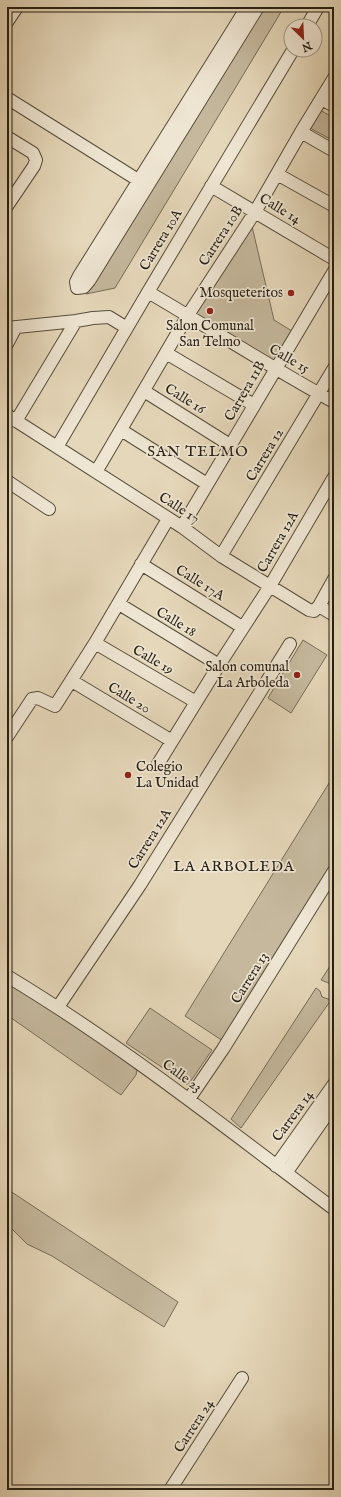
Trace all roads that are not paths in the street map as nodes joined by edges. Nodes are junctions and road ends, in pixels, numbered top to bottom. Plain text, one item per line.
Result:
1 (17, 7) edge
2 (247, 7) edge
3 (258, 7) edge
4 (318, 7) edge
5 (312, 18) edge
6 (7, 22) edge
7 (288, 58) edge
8 (334, 78) edge
9 (7, 98) edge
10 (322, 99) junction
11 (334, 106) edge
12 (301, 132) junction
13 (7, 137) edge
14 (334, 151) edge
15 (276, 174) junction
16 (144, 184) junction
17 (211, 186) junction
18 (7, 206) edge
19 (334, 206) edge
20 (255, 212) junction
21 (334, 259) edge
22 (334, 271) edge
23 (148, 292) junction
24 (188, 315) junction
25 (76, 321) junction
26 (11, 328) edge
27 (127, 328) junction
28 (7, 344) edge
29 (166, 353) junction
30 (334, 368) edge
31 (274, 369) junction
32 (144, 391) junction
33 (319, 394) junction
34 (334, 402) edge
35 (254, 405) junction
36 (12, 418) edge
37 (121, 430) junction
38 (230, 445) junction
39 (57, 447) junction
40 (96, 472) junction
41 (334, 477) edge
42 (7, 481) edge
43 (207, 484) junction
44 (50, 509) dead end
45 (168, 519) junction
46 (182, 526) junction
47 (221, 556) junction
48 (141, 564) junction
49 (334, 579) edge
50 (270, 586) junction
51 (119, 604) junction
52 (319, 606) junction
53 (334, 615) edge
54 (242, 627) junction
55 (95, 643) junction
56 (290, 644) dead end
57 (218, 665) junction
58 (72, 681) junction
59 (196, 702) junction
60 (7, 737) edge
61 (172, 741) junction
62 (158, 764) dead end
63 (334, 871) edge
64 (7, 976) edge
65 (58, 1007) junction
66 (334, 1084) edge
67 (189, 1099) junction
68 (334, 1104) edge
69 (281, 1169) junction
70 (334, 1209) edge
71 (242, 1378) dead end
72 (170, 1490) edge

1 - 6 street
2 - 16 street
3 - 16 street
4 - 5 street
7 - 17 street, Carrera 10A
8 - 10 street, Carrera 10B
9 - 16 street
10 - 11 street
10 - 12 street, Carrera 10B
12 - 14 street
12 - 15 street, Carrera 10B
13 - 18 street
15 - 19 street
15 - 20 street, Carrera 10B
16 - 16 street
17 - 20 street, Calle 14
17 - 23 street, Carrera 10A
20 - 21 street, Calle 14
20 - 24 street, Carrera 10B
22 - 31 street, Carrera 11B
23 - 24 street, Calle 15
23 - 27 street, Carrera 10A
24 - 29 street, Carrera 10B
24 - 31 street, Calle 15
25 - 26 street
25 - 27 street
25 - 36 street
26 - 28 street
27 - 39 street, Carrera 10A
29 - 32 street, Carrera 10B
29 - 35 street
30 - 33 street, Carrera 12
31 - 33 street, Calle 15
31 - 35 street, Carrera 11B
32 - 37 street, Carrera 10B
32 - 38 street, Calle 16
33 - 34 street, Calle 15
33 - 47 street, Carrera 12
35 - 38 street, Carrera 11B
36 - 39 street, Calle 17
37 - 40 street, Carrera 10B
37 - 43 street
38 - 43 street, Carrera 11B
39 - 40 street, Calle 17
40 - 45 street, Calle 17
41 - 50 street, Carrera 12A
42 - 44 street
43 - 46 street, Carrera 11B
45 - 46 street, Calle 17
45 - 48 street
46 - 47 street, Calle 17
47 - 50 street, Calle 17
48 - 51 street
48 - 54 street, Calle 17A
49 - 52 street
50 - 52 street, Calle 17
50 - 54 street, Carrera 12A
51 - 55 street
51 - 57 street, Calle 18
52 - 53 street
54 - 57 street, Carrera 12A
55 - 58 street
55 - 59 street, Calle 19
56 - 65 street, Carrera 12A
57 - 59 street, Carrera 12A
58 - 60 street
58 - 61 street, Calle 20
59 - 61 street, Carrera 12A
61 - 62 street, Carrera 12A
63 - 67 street, Carrera 13
64 - 65 street, Calle 23
65 - 67 street, Calle 23
66 - 69 street, Carrera 14
67 - 69 street, Calle 23
68 - 69 street, Carrera 14
69 - 70 street, Calle 23
71 - 72 street, Carrera 24

